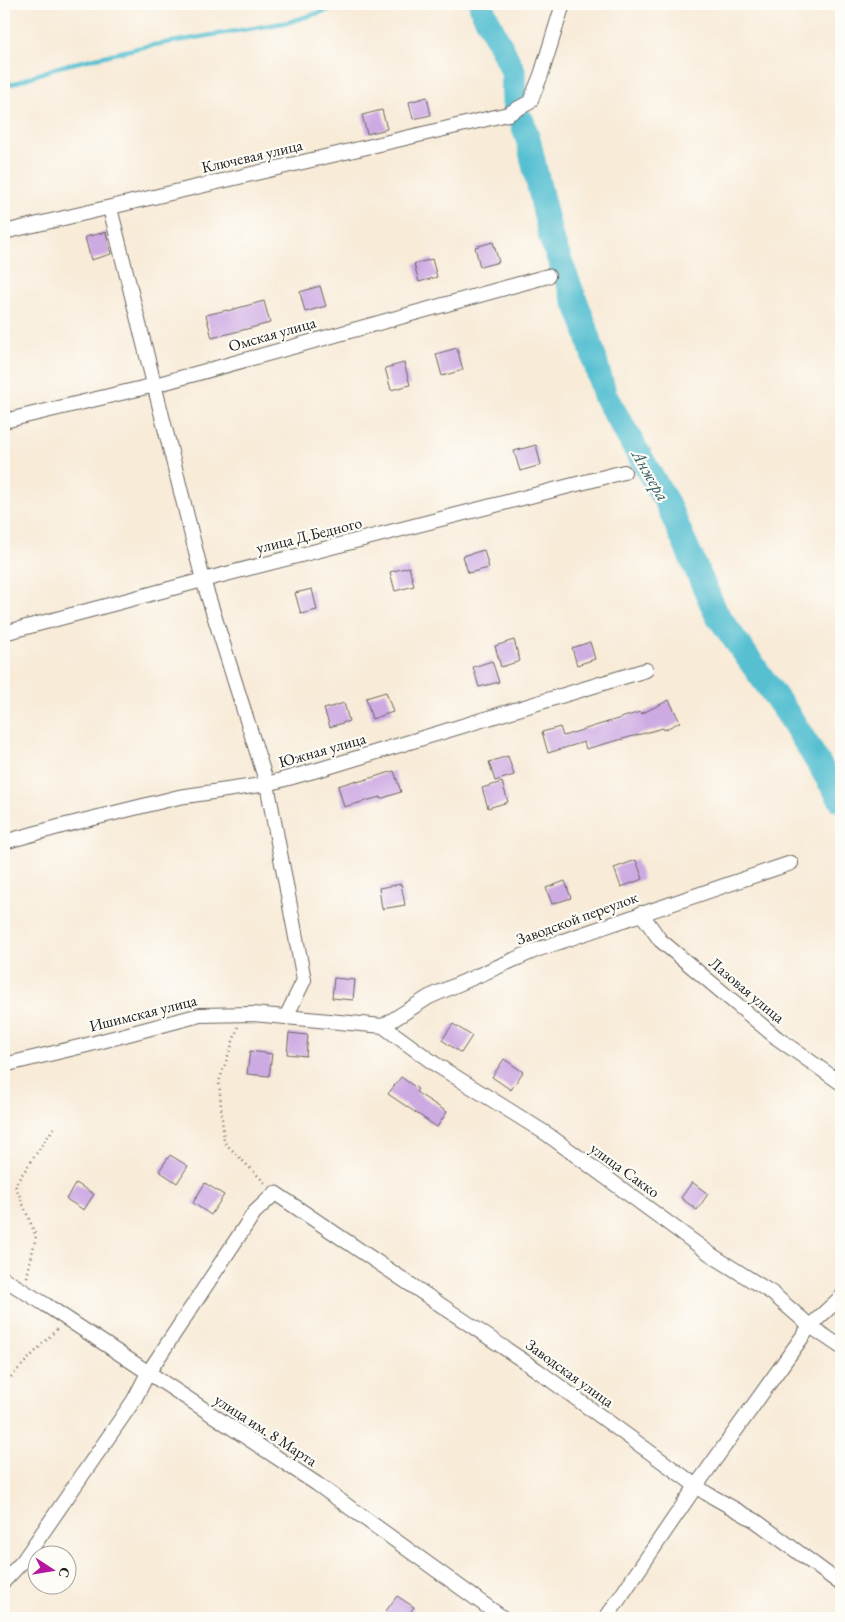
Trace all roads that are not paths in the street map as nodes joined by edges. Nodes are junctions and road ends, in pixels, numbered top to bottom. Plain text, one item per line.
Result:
1 (563, 4) edge
2 (110, 208) junction
3 (4, 232) edge
4 (548, 276) dead end
5 (155, 385) junction
6 (4, 421) edge
7 (624, 472) dead end
8 (203, 580) junction
9 (4, 633) edge
10 (646, 670) dead end
11 (266, 784) junction
12 (4, 842) edge
13 (791, 863) dead end
14 (641, 913) junction
15 (286, 1017) junction
16 (383, 1026) junction
17 (4, 1065) edge
18 (841, 1084) edge
19 (4, 1278) edge
20 (841, 1297) edge
21 (810, 1326) junction
22 (841, 1347) edge
23 (148, 1373) junction
24 (696, 1486) junction
25 (4, 1581) edge
26 (841, 1584) edge
27 (503, 1618) edge
28 (606, 1618) edge

1 - 2 street, Ключевая улица
2 - 3 street, Ключевая улица
2 - 5 street
4 - 5 street, Омская улица
5 - 6 street, Омская улица
5 - 8 street
7 - 8 street, улица Д.Бедного
8 - 9 street, улица Д.Бедного
8 - 11 street
10 - 11 street, Южная улица
11 - 12 street, Южная улица
11 - 15 street
13 - 14 street, Заводской переулок
14 - 16 street, Заводской переулок
14 - 18 street, Лазовая улица
15 - 16 street, Ишимская улица
15 - 17 street, Ишимская улица
16 - 21 street, улица Сакко
19 - 23 street, улица им. 8 Марта
20 - 21 street
21 - 22 street, улица Сакко
21 - 24 street
23 - 24 street, Заводская улица
23 - 25 street
23 - 27 street, улица им. 8 Марта
24 - 26 street, Заводская улица
24 - 28 street

